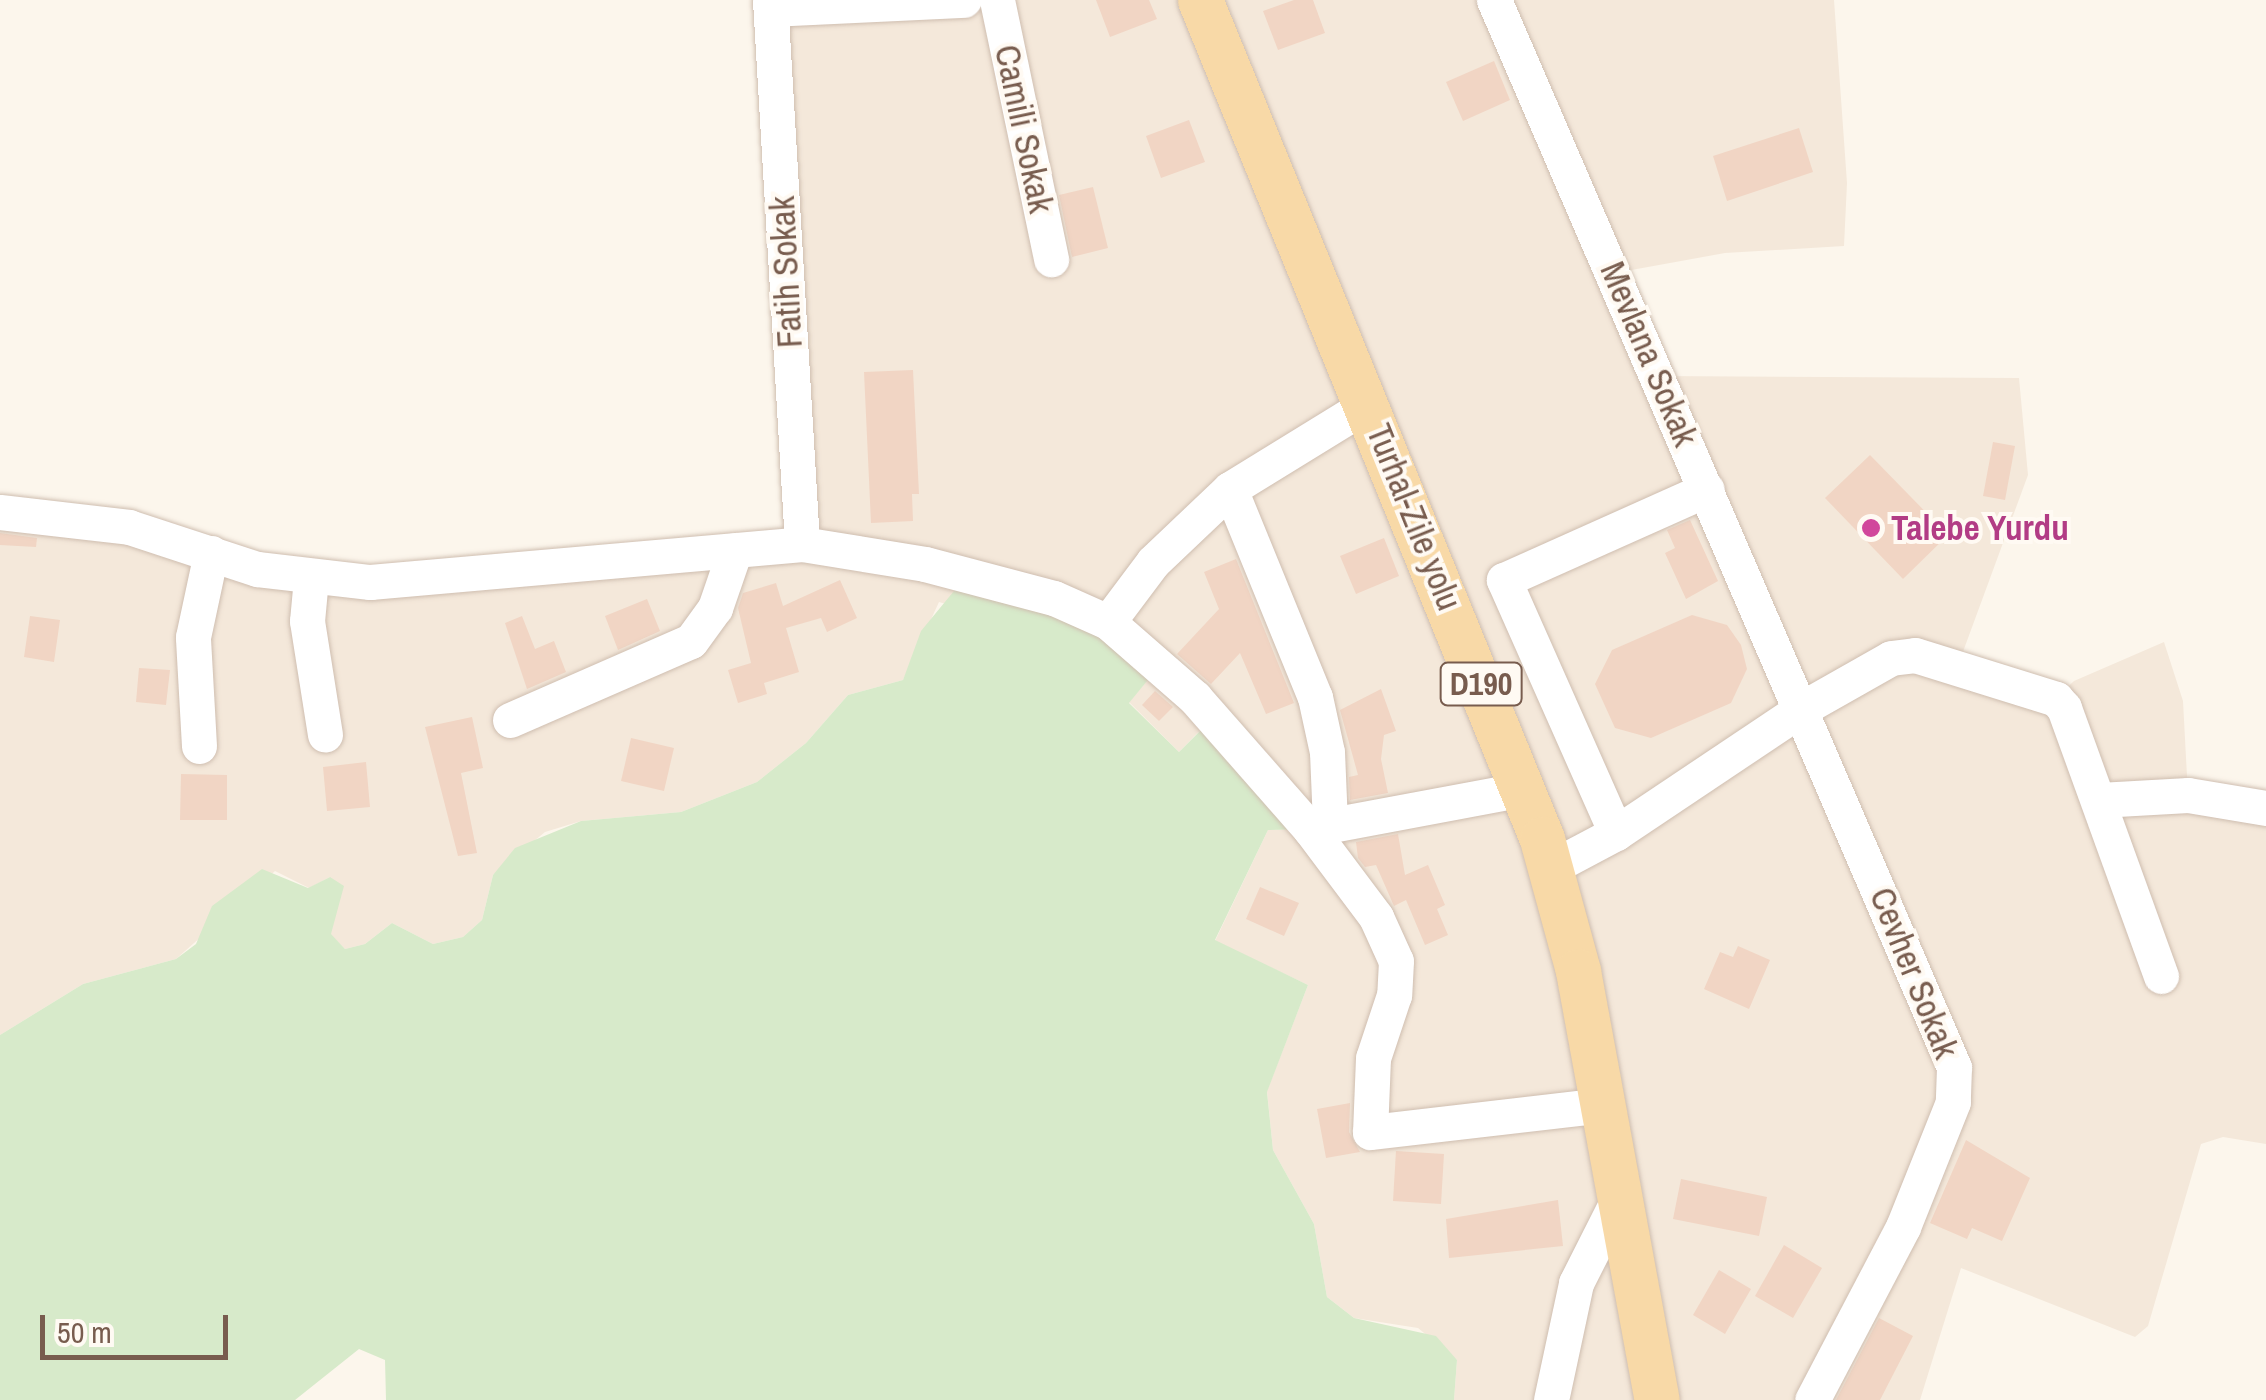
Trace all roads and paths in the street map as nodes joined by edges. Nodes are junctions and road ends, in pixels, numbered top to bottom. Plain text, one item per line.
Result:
1 (964, 0) edge
2 (997, 0) edge
3 (1200, 0) edge
4 (1494, 0) edge
5 (770, 4) edge
6 (1051, 259) dead end
7 (1368, 404) junction
8 (1230, 489) junction
9 (1707, 490) junction
10 (0, 512) edge
11 (802, 544) junction
12 (734, 550) junction
13 (211, 553) junction
14 (311, 578) junction
15 (1108, 622) junction
16 (1801, 709) junction
17 (510, 720) dead end
18 (325, 735) dead end
19 (200, 746) dead end
20 (1523, 789) junction
21 (2099, 800) junction
22 (2266, 808) edge
23 (1320, 827) junction
24 (1616, 833) junction
25 (1550, 868) junction
26 (2161, 976) dead end
27 (1604, 1105) junction
28 (1621, 1194) junction
29 (1551, 1400) edge
30 (1657, 1400) edge
31 (1812, 1400) edge

1 - 5 street
2 - 6 street, Camili Sokak
3 - 7 main road, Turhal-Zile yolu / D190
4 - 9 street, Mevlana Sokak
5 - 11 street, Fatih Sokak
7 - 8 street
7 - 20 main road, Turhal-Zile yolu / D190
8 - 15 street
8 - 23 street
9 - 16 street, Mevlana Sokak
9 - 24 street
10 - 13 street
11 - 12 street
11 - 15 street
12 - 14 street
12 - 17 street
13 - 14 street
13 - 19 street
14 - 18 street
15 - 23 street
16 - 21 street
16 - 24 street
16 - 31 street, Cevher Sokak
20 - 23 street
20 - 25 main road, Turhal-Zile yolu / D190
21 - 22 street
21 - 26 street
23 - 27 street
24 - 25 street
25 - 27 main road, Turhal-Zile yolu / D190
27 - 28 main road, Turhal-Zile yolu / D190
28 - 29 street
28 - 30 main road, Turhal-Zile yolu / D190

